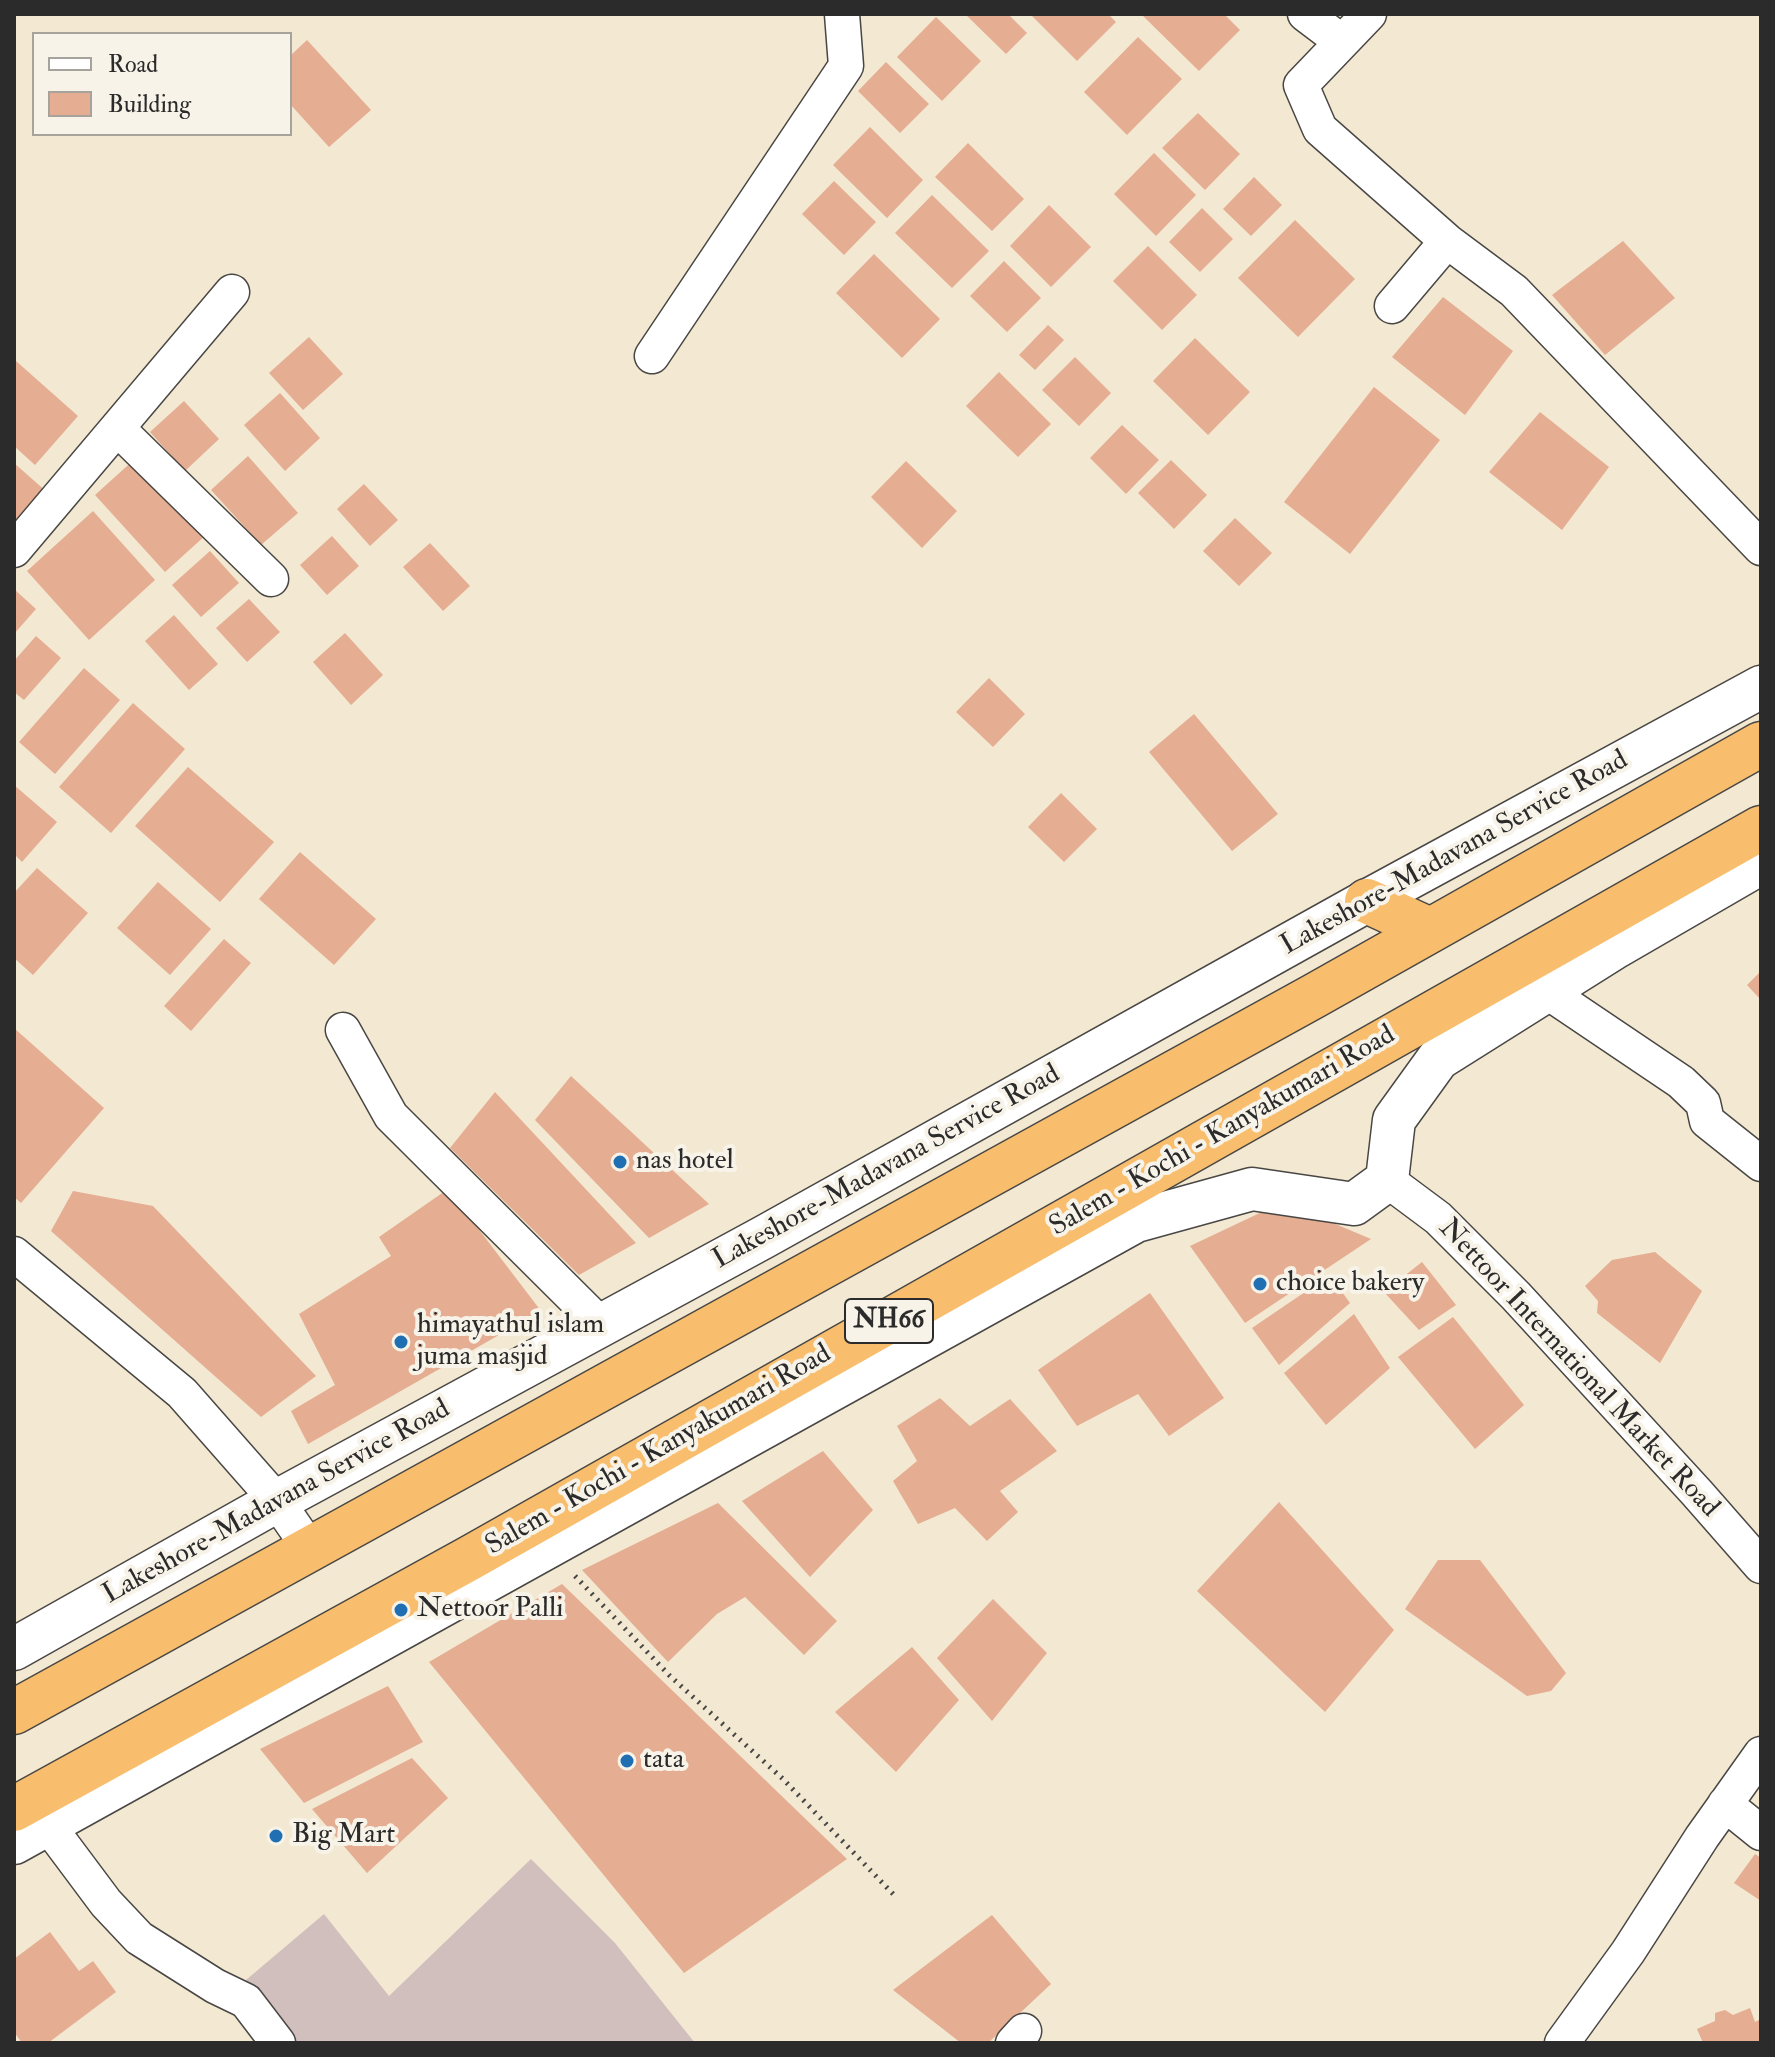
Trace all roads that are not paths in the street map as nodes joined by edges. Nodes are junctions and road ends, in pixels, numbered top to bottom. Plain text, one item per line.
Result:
1 (842, 14) edge
2 (1305, 14) edge
3 (1369, 14) edge
4 (1342, 42) junction
5 (1447, 241) junction
6 (232, 292) dead end
7 (1392, 306) dead end
8 (652, 356) dead end
9 (118, 429) junction
10 (1761, 548) edge
11 (14, 550) edge
12 (271, 579) dead end
13 (1761, 687) edge
14 (1761, 744) edge
15 (1761, 828) edge
16 (1761, 863) edge
17 (1367, 901) junction
18 (1430, 930) junction
19 (1546, 991) junction
20 (343, 1030) dead end
21 (1761, 1164) edge
22 (1387, 1180) junction
23 (14, 1254) edge
24 (601, 1325) junction
25 (277, 1501) junction
26 (310, 1549) junction
27 (1761, 1566) edge
28 (14, 1649) edge
29 (14, 1712) edge
30 (1761, 1754) edge
31 (1725, 1804) junction
32 (25, 1826) edge
33 (1761, 1833) edge
34 (278, 2043) edge
35 (1562, 2043) edge

1 - 8 street
2 - 4 street
3 - 4 street
4 - 5 street
5 - 7 street
5 - 10 street
6 - 9 street
9 - 11 street
9 - 12 street
13 - 17 street, Lakeshore-Madavana Service Road
14 - 18 highway, NH66
15 - 32 highway, Salem - Kochi - Kanyakumari Road / NH66
16 - 19 street
17 - 18 highway
17 - 24 street, Lakeshore-Madavana Service Road
18 - 26 highway, NH66
19 - 21 street
19 - 22 street
20 - 24 street
22 - 27 street, Nettoor International Market Road
22 - 32 street
23 - 25 street
24 - 25 street, Lakeshore-Madavana Service Road
25 - 26 street
25 - 28 street, Lakeshore-Madavana Service Road
26 - 29 highway, NH66
30 - 31 street
31 - 33 street
31 - 35 street
32 - 34 street

